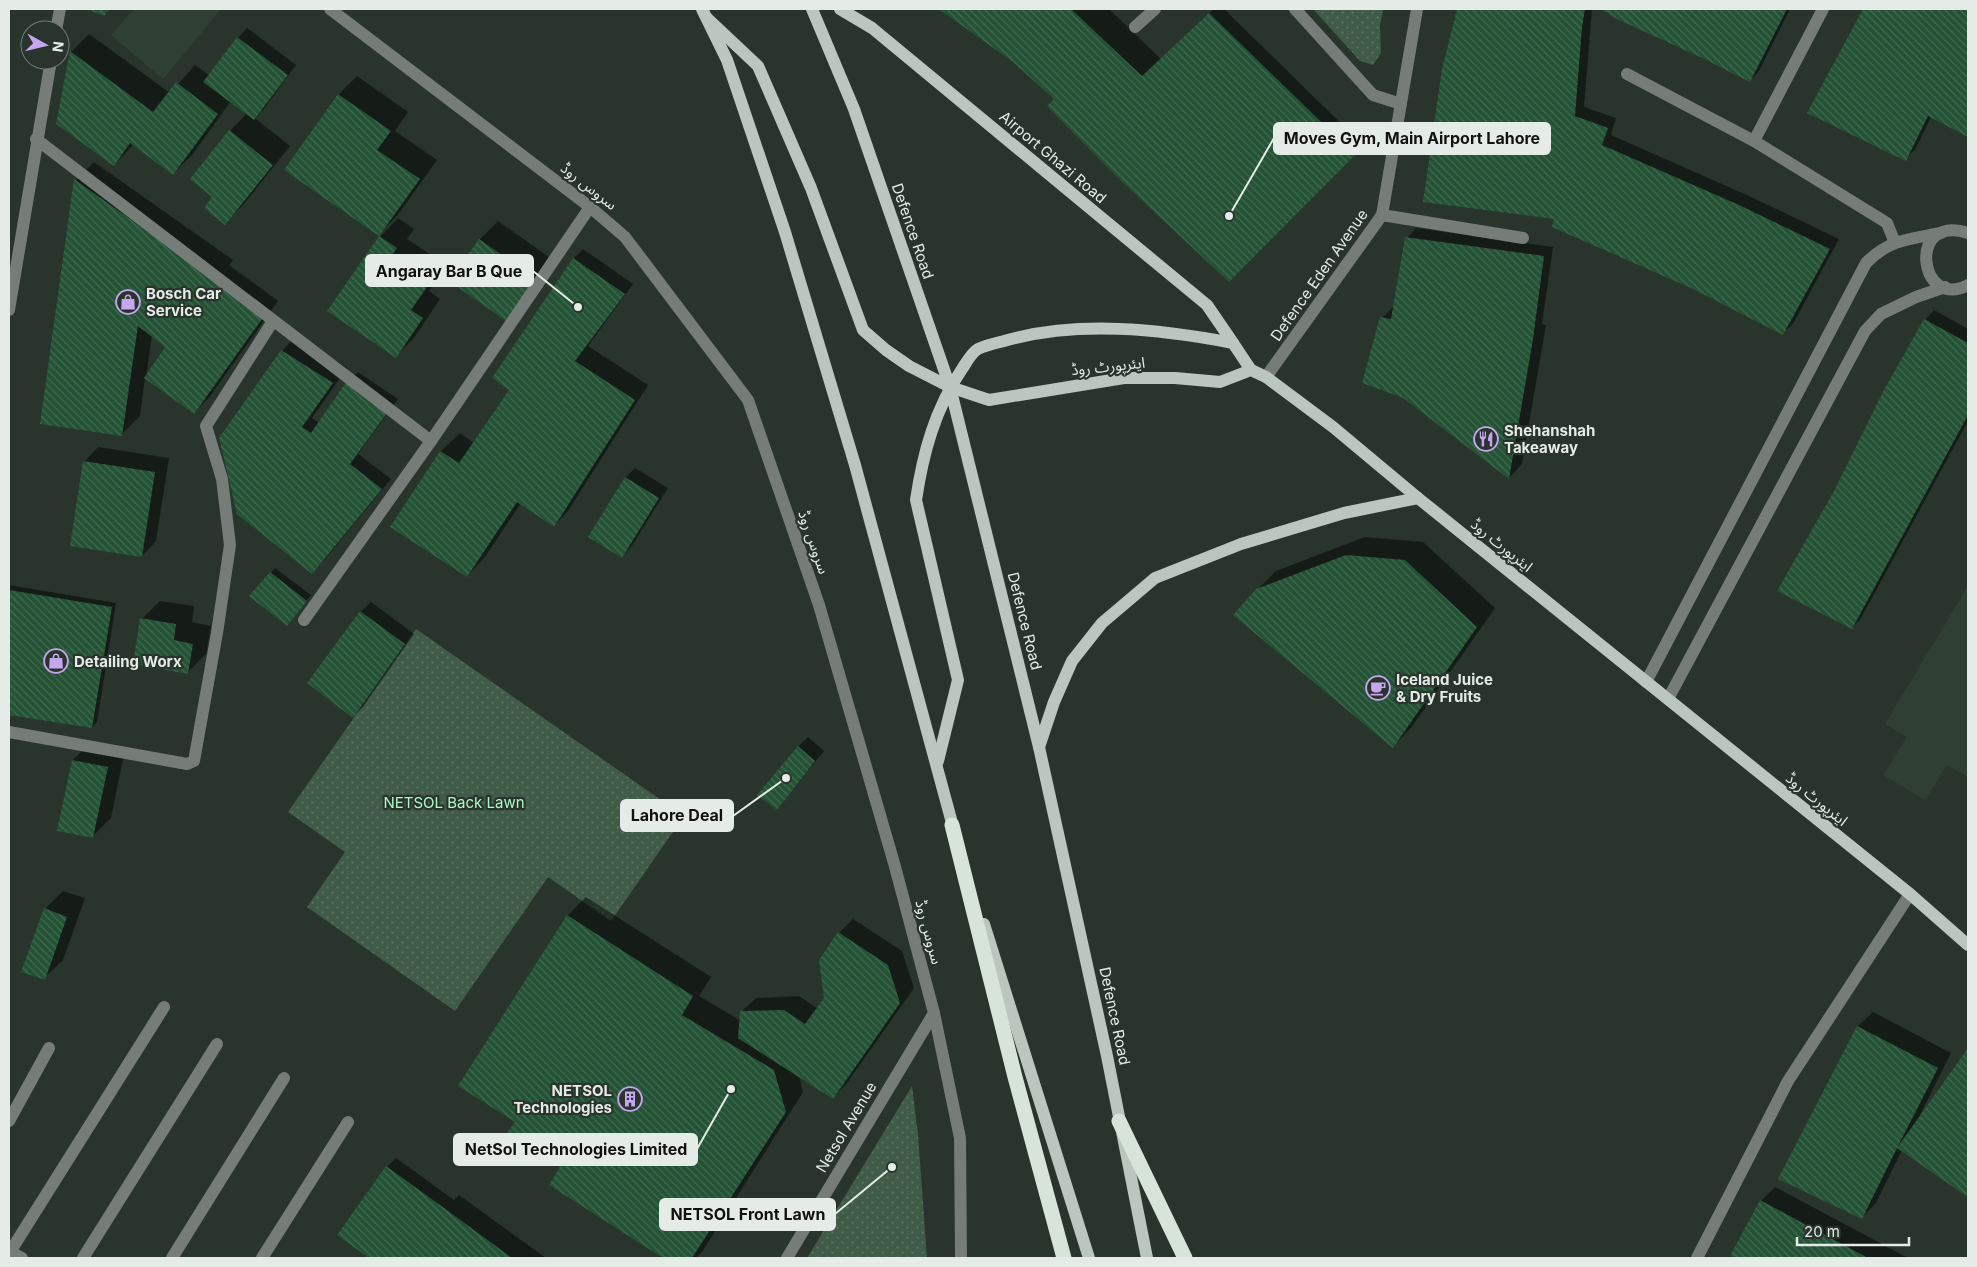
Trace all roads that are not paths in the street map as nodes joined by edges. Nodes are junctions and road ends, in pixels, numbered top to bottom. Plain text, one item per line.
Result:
1 (330, 9) edge
2 (812, 9) edge
3 (840, 9) edge
4 (1155, 9) edge
5 (1294, 9) edge
6 (1417, 9) edge
7 (1822, 9) edge
8 (705, 13) edge
9 (1135, 27) dead end
10 (49, 70) edge
11 (1627, 74) dead end
12 (1401, 104) junction
13 (36, 139) junction
14 (1754, 141) junction
15 (590, 207) junction
16 (1382, 215) junction
17 (1941, 233) junction
18 (1968, 233) edge
19 (1522, 238) dead end
20 (1895, 243) junction
21 (1968, 285) edge
22 (1945, 287) junction
23 (9, 310) edge
24 (273, 321) junction
25 (1233, 343) junction
26 (1251, 370) junction
27 (1266, 377) junction
28 (950, 387) junction
29 (431, 441) junction
30 (1418, 498) junction
31 (304, 620) dead end
32 (1646, 682) junction
33 (1668, 699) junction
34 (9, 732) edge
35 (1039, 747) junction
36 (937, 764) junction
37 (952, 825) junction
38 (1910, 894) junction
39 (1968, 945) edge
40 (164, 1007) dead end
41 (934, 1013) junction
42 (217, 1044) dead end
43 (50, 1048) dead end
44 (284, 1078) dead end
45 (1119, 1120) junction
46 (9, 1121) edge
47 (348, 1122) dead end
48 (9, 1252) edge
49 (22, 1258) edge
50 (83, 1258) edge
51 (172, 1258) edge
52 (262, 1258) edge
53 (787, 1258) edge
54 (961, 1258) edge
55 (1064, 1258) edge
56 (1089, 1258) edge
57 (1147, 1258) edge
58 (1185, 1258) edge
59 (1697, 1258) edge

1 - 15 street, سروس روڈ
2 - 28 main road, Defence Road
3 - 25 main road, Airport Ghazi Road
4 - 9 street
5 - 12 street
6 - 12 street, Defence Eden Avenue
7 - 14 street
8 - 28 main road, ایئرپورٹ روڈ
8 - 36 main road
10 - 13 street
11 - 14 street
12 - 16 street, Defence Eden Avenue
13 - 23 street
13 - 24 street
14 - 20 street
15 - 29 street
15 - 41 street, سروس روڈ
16 - 19 street
16 - 27 street, Defence Eden Avenue
17 - 18 street
17 - 20 street
17 - 22 street
20 - 32 street
21 - 22 street
22 - 33 street
24 - 29 street
24 - 34 street
25 - 26 main road, Airport Ghazi Road
25 - 28 main road
26 - 27 main road, ایئرپورٹ روڈ
26 - 28 main road, ایئرپورٹ روڈ
27 - 30 main road, ایئرپورٹ روڈ
28 - 35 main road, Defence Road
28 - 36 main road
29 - 31 street
30 - 32 main road, ایئرپورٹ روڈ
30 - 35 main road
32 - 33 main road, ایئرپورٹ روڈ
33 - 38 main road, ایئرپورٹ روڈ
35 - 45 main road, Defence Road
36 - 37 main road
37 - 55 highway
37 - 56 main road
38 - 39 main road, ایئرپورٹ روڈ
38 - 59 street
40 - 48 street
41 - 53 street, Netsol Avenue
41 - 54 street, سروس روڈ
42 - 50 street
43 - 46 street
44 - 51 street
45 - 57 main road, Defence Road
45 - 58 highway
47 - 52 street
48 - 49 street

